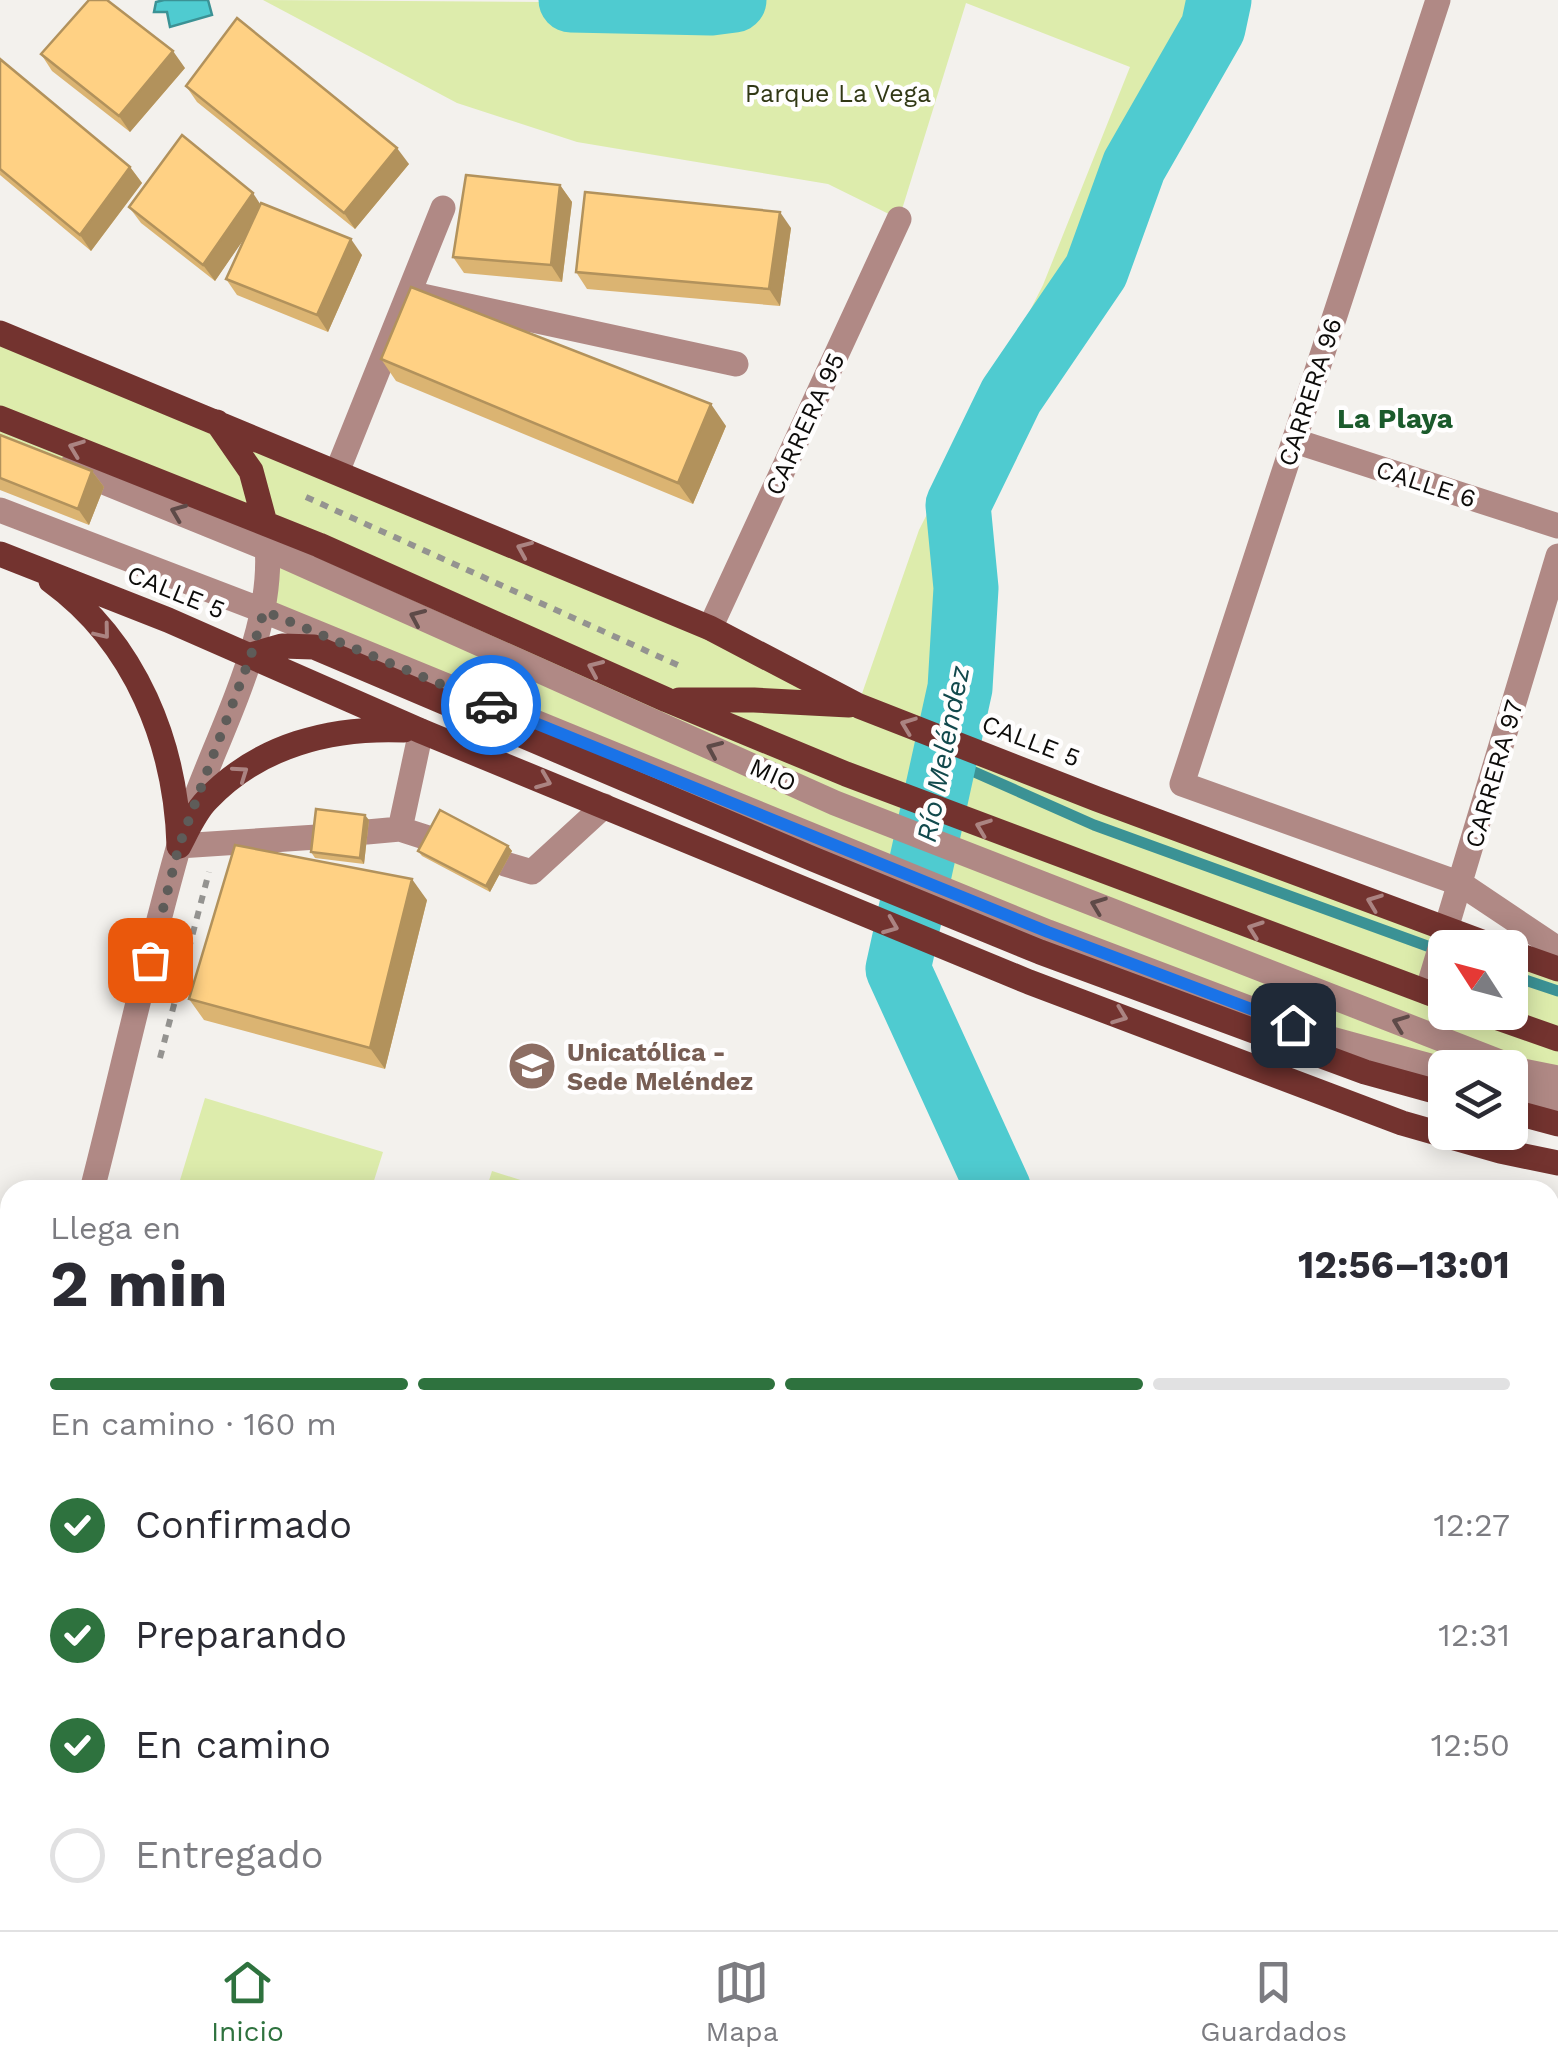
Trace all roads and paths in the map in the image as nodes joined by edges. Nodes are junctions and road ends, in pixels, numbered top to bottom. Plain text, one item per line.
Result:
1 (1438, 0) edge
2 (443, 208) dead end
3 (899, 219) dead end
4 (408, 293) junction
5 (0, 333) edge
6 (736, 364) dead end
7 (0, 418) edge
8 (217, 422) junction
9 (0, 439) edge
10 (1295, 441) junction
11 (336, 472) junction
12 (299, 494) dead end
13 (0, 510) edge
14 (264, 522) junction
15 (1558, 526) edge
16 (268, 549) junction
17 (0, 554) edge
18 (1558, 556) edge
19 (31, 567) junction
20 (264, 611) junction
21 (710, 628) junction
22 (251, 655) junction
23 (685, 669) dead end
24 (667, 700) junction
25 (865, 708) junction
26 (422, 731) junction
27 (604, 806) junction
28 (400, 829) junction
29 (367, 832) edge
30 (318, 837) edge
31 (431, 840) edge
32 (216, 844) junction
33 (179, 846) junction
34 (817, 849) junction
35 (505, 864) edge
36 (1461, 884) junction
37 (1447, 929) joint
38 (1044, 942) junction
39 (1558, 949) edge
40 (1528, 958) edge
41 (1558, 968) edge
42 (1428, 993) edge
43 (1528, 1029) edge
44 (1558, 1039) edge
45 (1428, 1065) edge
46 (156, 1075) dead end
47 (1558, 1078) edge
48 (1428, 1089) edge
49 (1528, 1092) edge
50 (1558, 1100) edge
51 (1528, 1116) edge
52 (1558, 1124) edge
53 (1558, 1163) edge
54 (95, 1180) edge

1 - 10 street, CARRERA 96
2 - 4 street
3 - 21 street, CARRERA 95
4 - 6 street
4 - 11 street
5 - 8 main road, CALLE 5
14 -> 7 main road
8 - 11 main road, CALLE 5
8 - 14 main road
16 -> 9 street, MIO
10 - 15 street, CALLE 6
10 - 36 street, CARRERA 96
21 -> 11 main road, CALLE 5
12 - 23 path
13 - 20 street, MIO
14 - 16 street
24 -> 14 main road
16 - 20 street
47 -> 16 street, MIO
17 - 19 main road, CALLE 5
18 - 36 street, CARRERA 97
19 - 22 main road, CALLE 5
19 -> 33 main road
20 - 22 street
20 - 34 street, MIO
21 - 25 main road, CALLE 5
22 - 26 main road, CALLE 5
22 - 33 street
22 - 34 main road
24 - 25 main road
42 -> 24 main road
37 -> 25 main road, CALLE 5
26 -> 27 main road, CALLE 5
26 - 28 street
33 -> 26 main road
27 - 35 street
27 -> 53 main road, CALLE 5
28 - 29 street
28 - 31 street
30 - 32 street
32 - 33 street
32 - 46 path
33 - 54 street
34 - 38 main road
36 - 37 street, CARRERA 97
36 - 39 street
38 - 45 street
38 - 48 main road
40 - 41 main road
43 - 44 main road
49 - 50 street
51 - 52 main road

